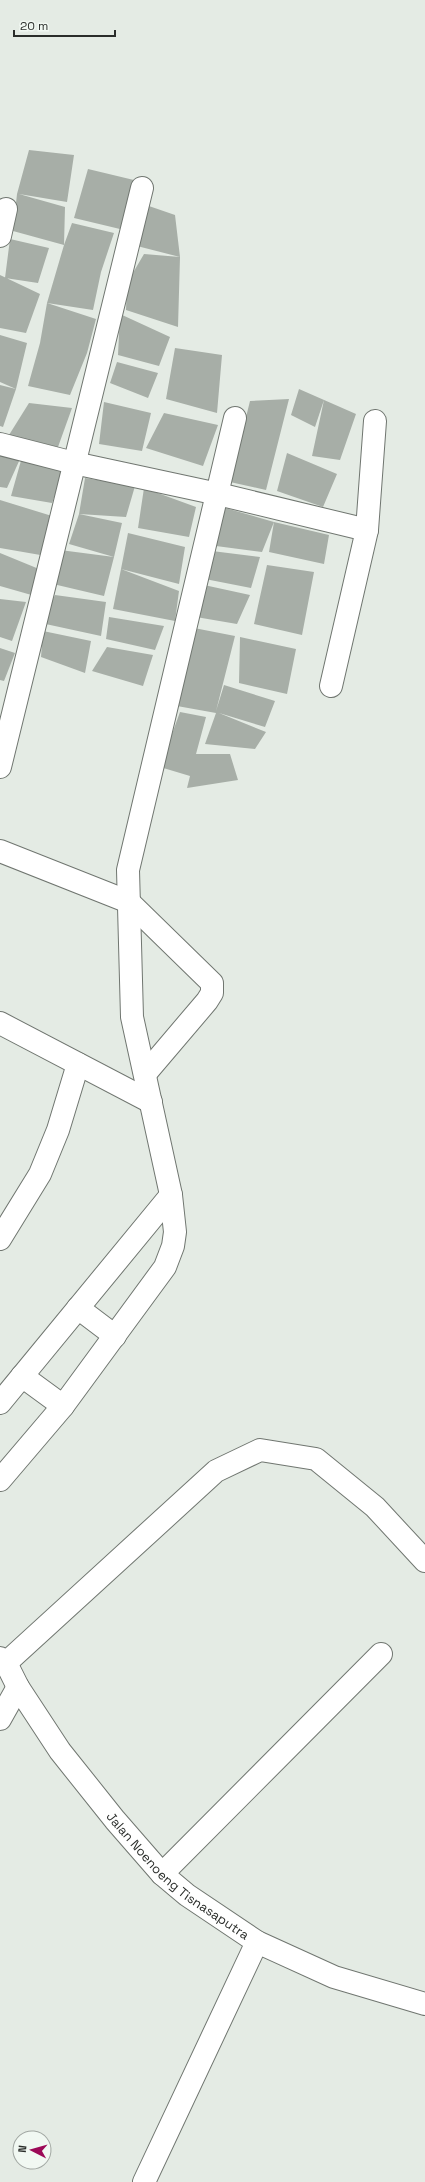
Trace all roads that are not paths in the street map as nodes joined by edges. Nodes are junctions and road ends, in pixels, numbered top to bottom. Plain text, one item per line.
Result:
1 (142, 188) dead end
2 (6, 208) dead end
3 (0, 236) edge
4 (235, 418) dead end
5 (375, 421) dead end
6 (0, 444) edge
7 (74, 463) junction
8 (218, 494) junction
9 (367, 530) junction
10 (331, 686) dead end
11 (0, 767) edge
12 (0, 851) edge
13 (129, 902) junction
14 (0, 1023) edge
15 (78, 1064) junction
16 (145, 1074) junction
17 (151, 1102) junction
18 (171, 1195) junction
19 (0, 1239) edge
20 (78, 1308) junction
21 (115, 1336) junction
22 (22, 1376) junction
23 (0, 1403) edge
24 (63, 1406) junction
25 (0, 1480) edge
26 (425, 1561) edge
27 (381, 1654) dead end
28 (3, 1660) edge
29 (18, 1687) junction
30 (0, 1718) edge
31 (162, 1874) junction
32 (257, 1942) junction
33 (425, 2004) edge
34 (144, 2182) edge

1 - 7 street
2 - 3 street
4 - 8 street
5 - 9 street
6 - 7 street
7 - 8 street
7 - 11 street
8 - 9 street
8 - 13 street
9 - 10 street
12 - 13 street
13 - 16 street
13 - 16 street
14 - 15 street
15 - 17 street
15 - 19 street
16 - 17 street
17 - 18 street
18 - 20 street
18 - 21 street
20 - 21 street
20 - 22 street
21 - 24 street
22 - 23 street
22 - 24 street
24 - 25 street
26 - 28 street
27 - 31 street
28 - 29 street, Jalan Noenoeng Tisnasaputra
29 - 30 street
29 - 31 street, Jalan Noenoeng Tisnasaputra
31 - 32 street, Jalan Noenoeng Tisnasaputra
32 - 33 street, Jalan Noenoeng Tisnasaputra
32 - 34 street

